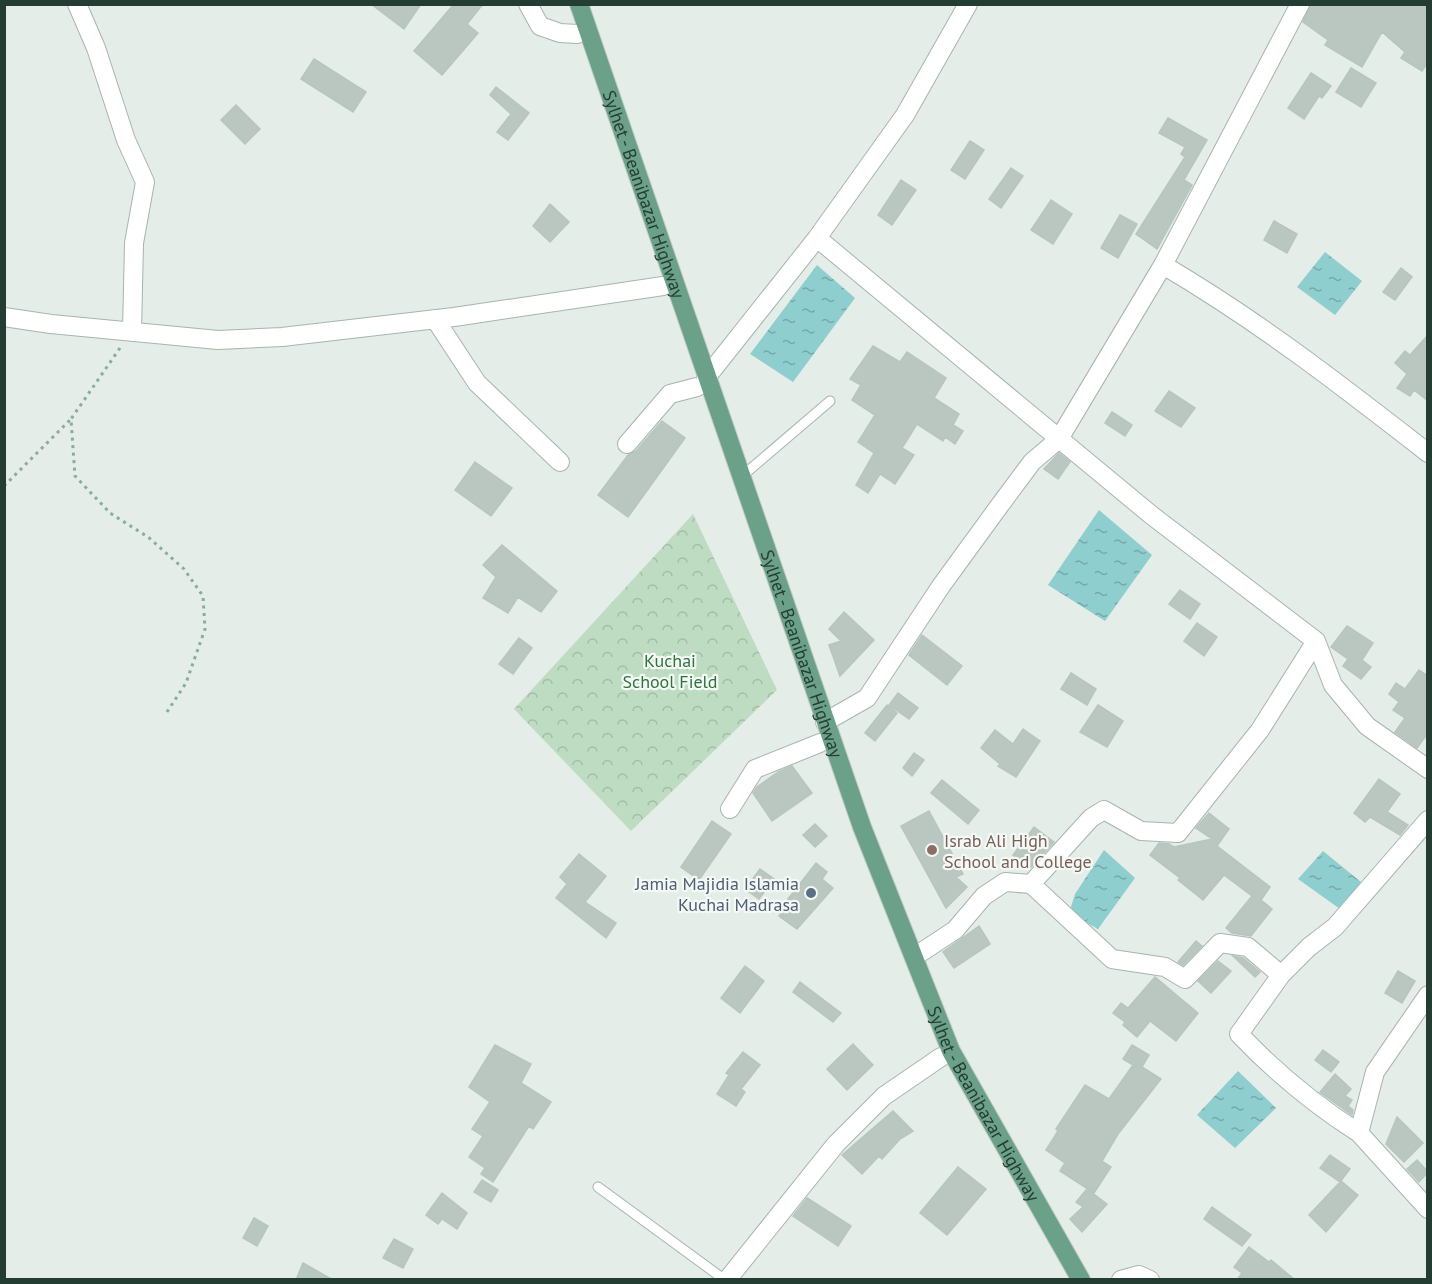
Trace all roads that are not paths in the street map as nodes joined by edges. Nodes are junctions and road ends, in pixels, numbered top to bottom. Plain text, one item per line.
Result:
1 (77, 4) edge
2 (528, 4) edge
3 (567, 4) edge
4 (579, 4) edge
5 (969, 4) edge
6 (1300, 4) edge
7 (577, 34) junction
8 (817, 238) junction
9 (1163, 265) junction
10 (663, 286) junction
11 (4, 317) edge
12 (435, 319) junction
13 (132, 332) junction
14 (702, 383) junction
15 (830, 401) dead end
16 (1059, 439) junction
17 (627, 444) dead end
18 (1428, 453) edge
19 (560, 462) dead end
20 (741, 477) junction
21 (1316, 641) junction
22 (825, 722) junction
23 (820, 743) junction
24 (1428, 769) edge
25 (730, 808) dead end
26 (1428, 820) edge
27 (1031, 884) junction
28 (914, 957) junction
29 (1281, 975) junction
30 (1428, 995) edge
31 (941, 1057) junction
32 (1359, 1133) junction
33 (598, 1187) dead end
34 (1428, 1209) edge
35 (726, 1280) edge
36 (1067, 1280) edge
37 (1081, 1280) edge
38 (1121, 1280) edge
39 (1149, 1280) edge

1 - 13 street
2 - 7 street
3 - 7 main road, Sylhet - Beanibazar Highway
4 - 14 main road, Sylhet - Beanibazar Highway
5 - 8 street
6 - 9 street
7 - 10 main road, Sylhet - Beanibazar Highway
8 - 14 street
8 - 16 street
9 - 16 street
9 - 18 street
10 - 12 street
10 - 14 main road, Sylhet - Beanibazar Highway
11 - 13 street
12 - 13 street
12 - 19 street
14 - 17 street
14 - 20 main road, Sylhet - Beanibazar Highway
14 - 23 main road, Sylhet - Beanibazar Highway
15 - 20 lane
16 - 21 street
16 - 22 street
20 - 22 main road, Sylhet - Beanibazar Highway
21 - 24 street
21 - 27 street
22 - 28 main road, Sylhet - Beanibazar Highway
23 - 25 street
23 - 31 main road, Sylhet - Beanibazar Highway
26 - 29 street
27 - 28 street
27 - 29 street
28 - 37 main road, Sylhet - Beanibazar Highway
29 - 32 street
30 - 32 street
31 - 35 street
31 - 36 main road, Sylhet - Beanibazar Highway
32 - 34 street
33 - 35 lane
38 - 39 street

